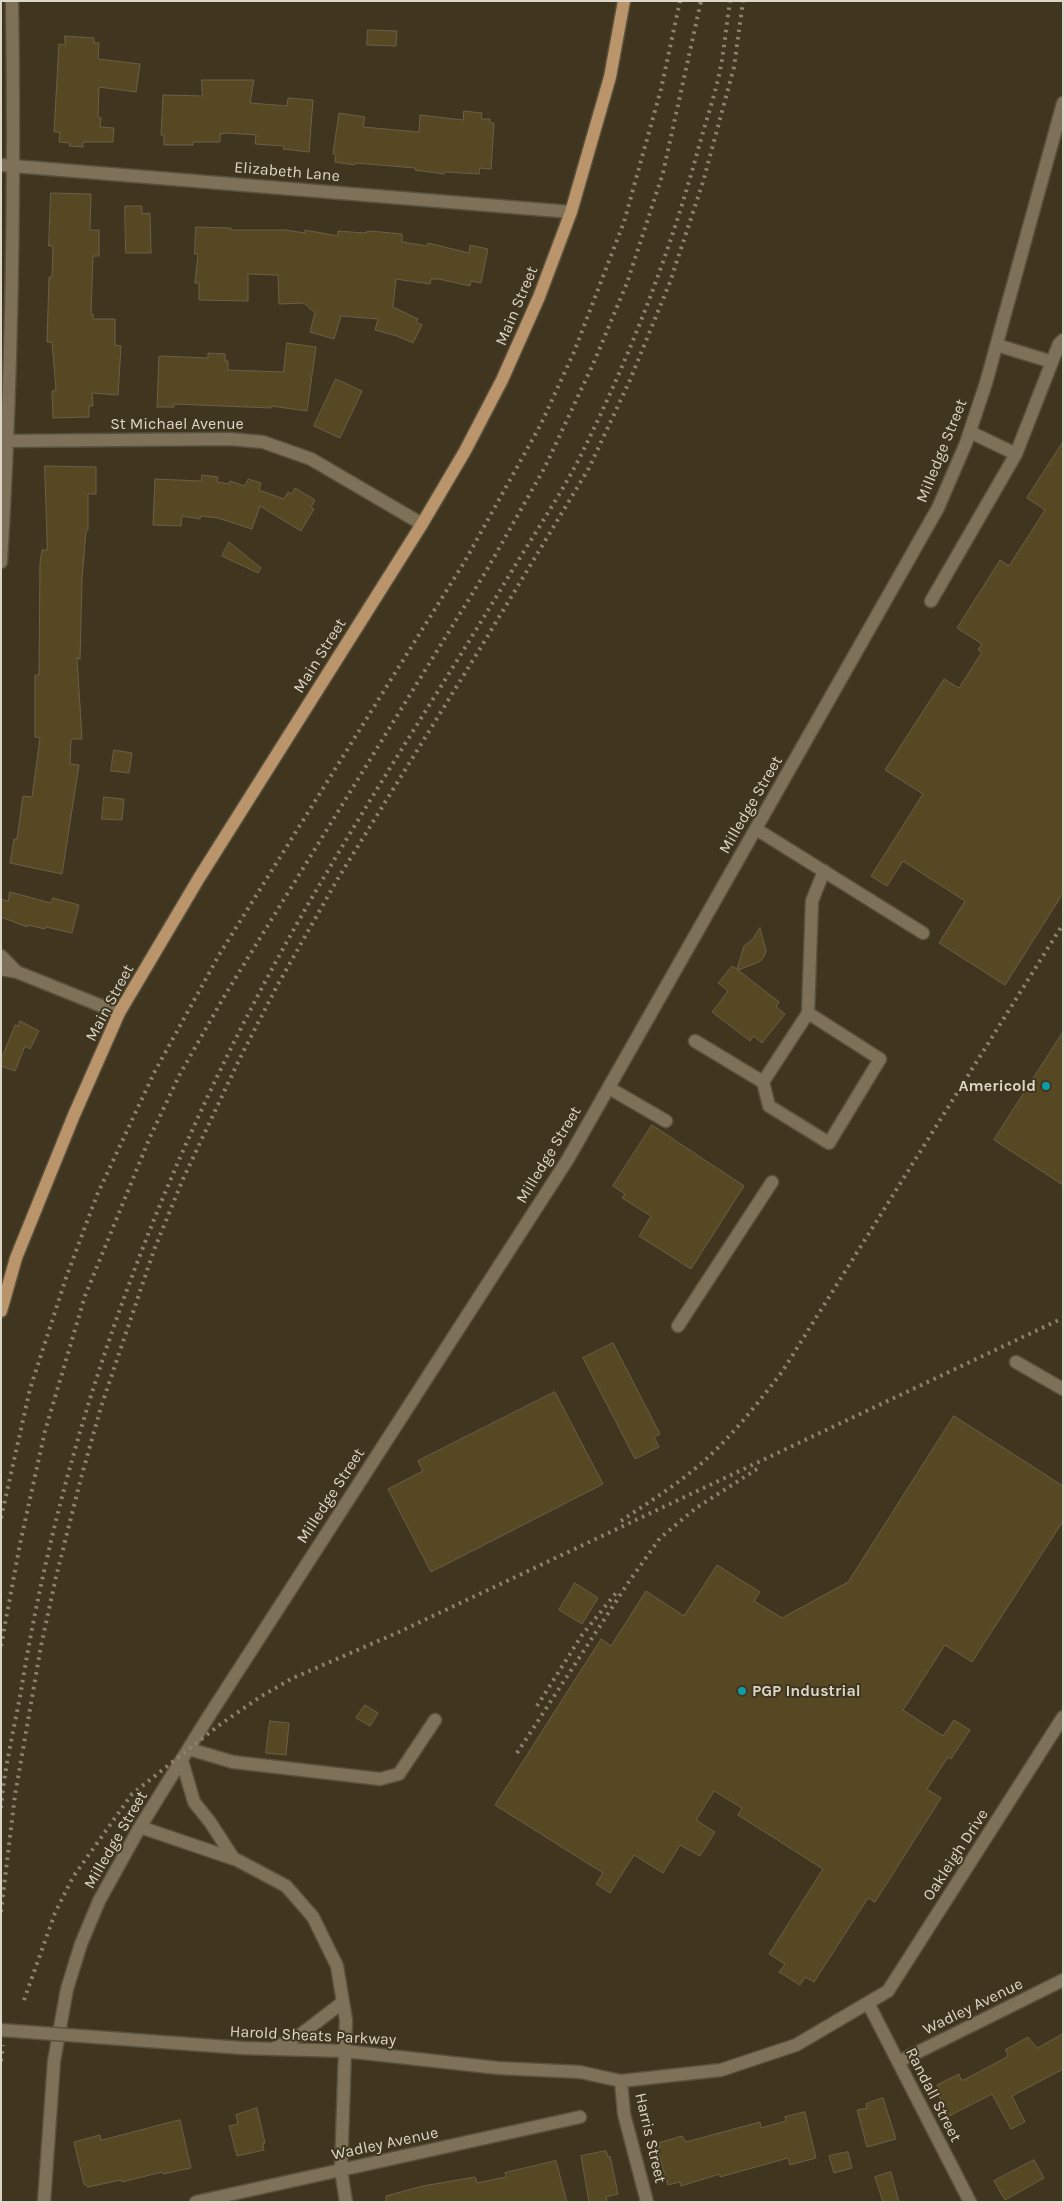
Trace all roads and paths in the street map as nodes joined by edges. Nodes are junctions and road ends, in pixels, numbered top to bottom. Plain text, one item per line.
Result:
1 (12, 1) edge
2 (624, 1) edge
3 (1063, 103) edge
4 (1, 165) edge
5 (14, 166) junction
6 (571, 212) junction
7 (1063, 340) edge
8 (997, 345) junction
9 (1052, 362) junction
10 (970, 432) junction
11 (5, 441) edge
12 (1016, 454) junction
13 (422, 524) junction
14 (1, 562) edge
15 (931, 601) dead end
16 (756, 829) junction
17 (824, 871) junction
18 (923, 932) dead end
19 (1, 956) edge
20 (1, 969) edge
21 (17, 972) junction
22 (808, 1012) junction
23 (120, 1013) junction
24 (695, 1041) dead end
25 (764, 1082) junction
26 (608, 1088) junction
27 (666, 1121) dead end
28 (772, 1182) dead end
29 (1, 1311) edge
30 (678, 1326) dead end
31 (1016, 1362) dead end
32 (1063, 1390) edge
33 (1063, 1718) edge
34 (435, 1720) dead end
35 (189, 1748) junction
36 (182, 1761) junction
37 (140, 1827) junction
38 (234, 1859) junction
39 (1063, 1980) edge
40 (343, 2002) junction
41 (868, 2003) junction
42 (1, 2030) edge
43 (273, 2049) junction
44 (345, 2051) junction
45 (898, 2062) junction
46 (622, 2082) junction
47 (580, 2117) dead end
48 (341, 2170) junction
49 (44, 2202) edge
50 (196, 2202) edge
51 (346, 2202) edge
52 (647, 2202) edge
53 (970, 2202) edge

1 - 5 street
2 - 6 main road, Main Street
3 - 8 street, Milledge Street
4 - 5 street, Elizabeth Lane
5 - 6 street, Elizabeth Lane
5 - 11 street
6 - 13 main road, Main Street
7 - 9 street
8 - 9 street
8 - 10 street, Milledge Street
9 - 12 street
10 - 12 street
10 - 16 street, Milledge Street
11 - 13 street, St Michael Avenue
11 - 14 street
12 - 15 street
13 - 23 main road, Main Street
16 - 17 street
16 - 26 street, Milledge Street
17 - 18 street
17 - 22 street
19 - 21 street
20 - 21 street
21 - 23 street
22 - 25 street
22 - 25 street
23 - 29 main road, Main Street
24 - 25 street
26 - 27 street
26 - 35 street, Milledge Street
28 - 30 street
31 - 32 street
33 - 41 street, Oakleigh Drive
34 - 35 street
35 - 36 street, Milledge Street
36 - 37 street, Milledge Street
36 - 38 street
37 - 38 street
37 - 49 street, Milledge Street
38 - 40 street
39 - 45 street, Wadley Avenue
40 - 43 street
40 - 44 street
41 - 45 street, Randall Street
41 - 46 street
42 - 43 street, Harold Sheats Parkway, bridge
43 - 44 street, Harold Sheats Parkway
44 - 46 street, Harold Sheats Parkway
44 - 48 street
45 - 53 street, Randall Street
46 - 52 street, Harris Street
47 - 48 street, Wadley Avenue
48 - 50 street, Wadley Avenue
48 - 51 street

